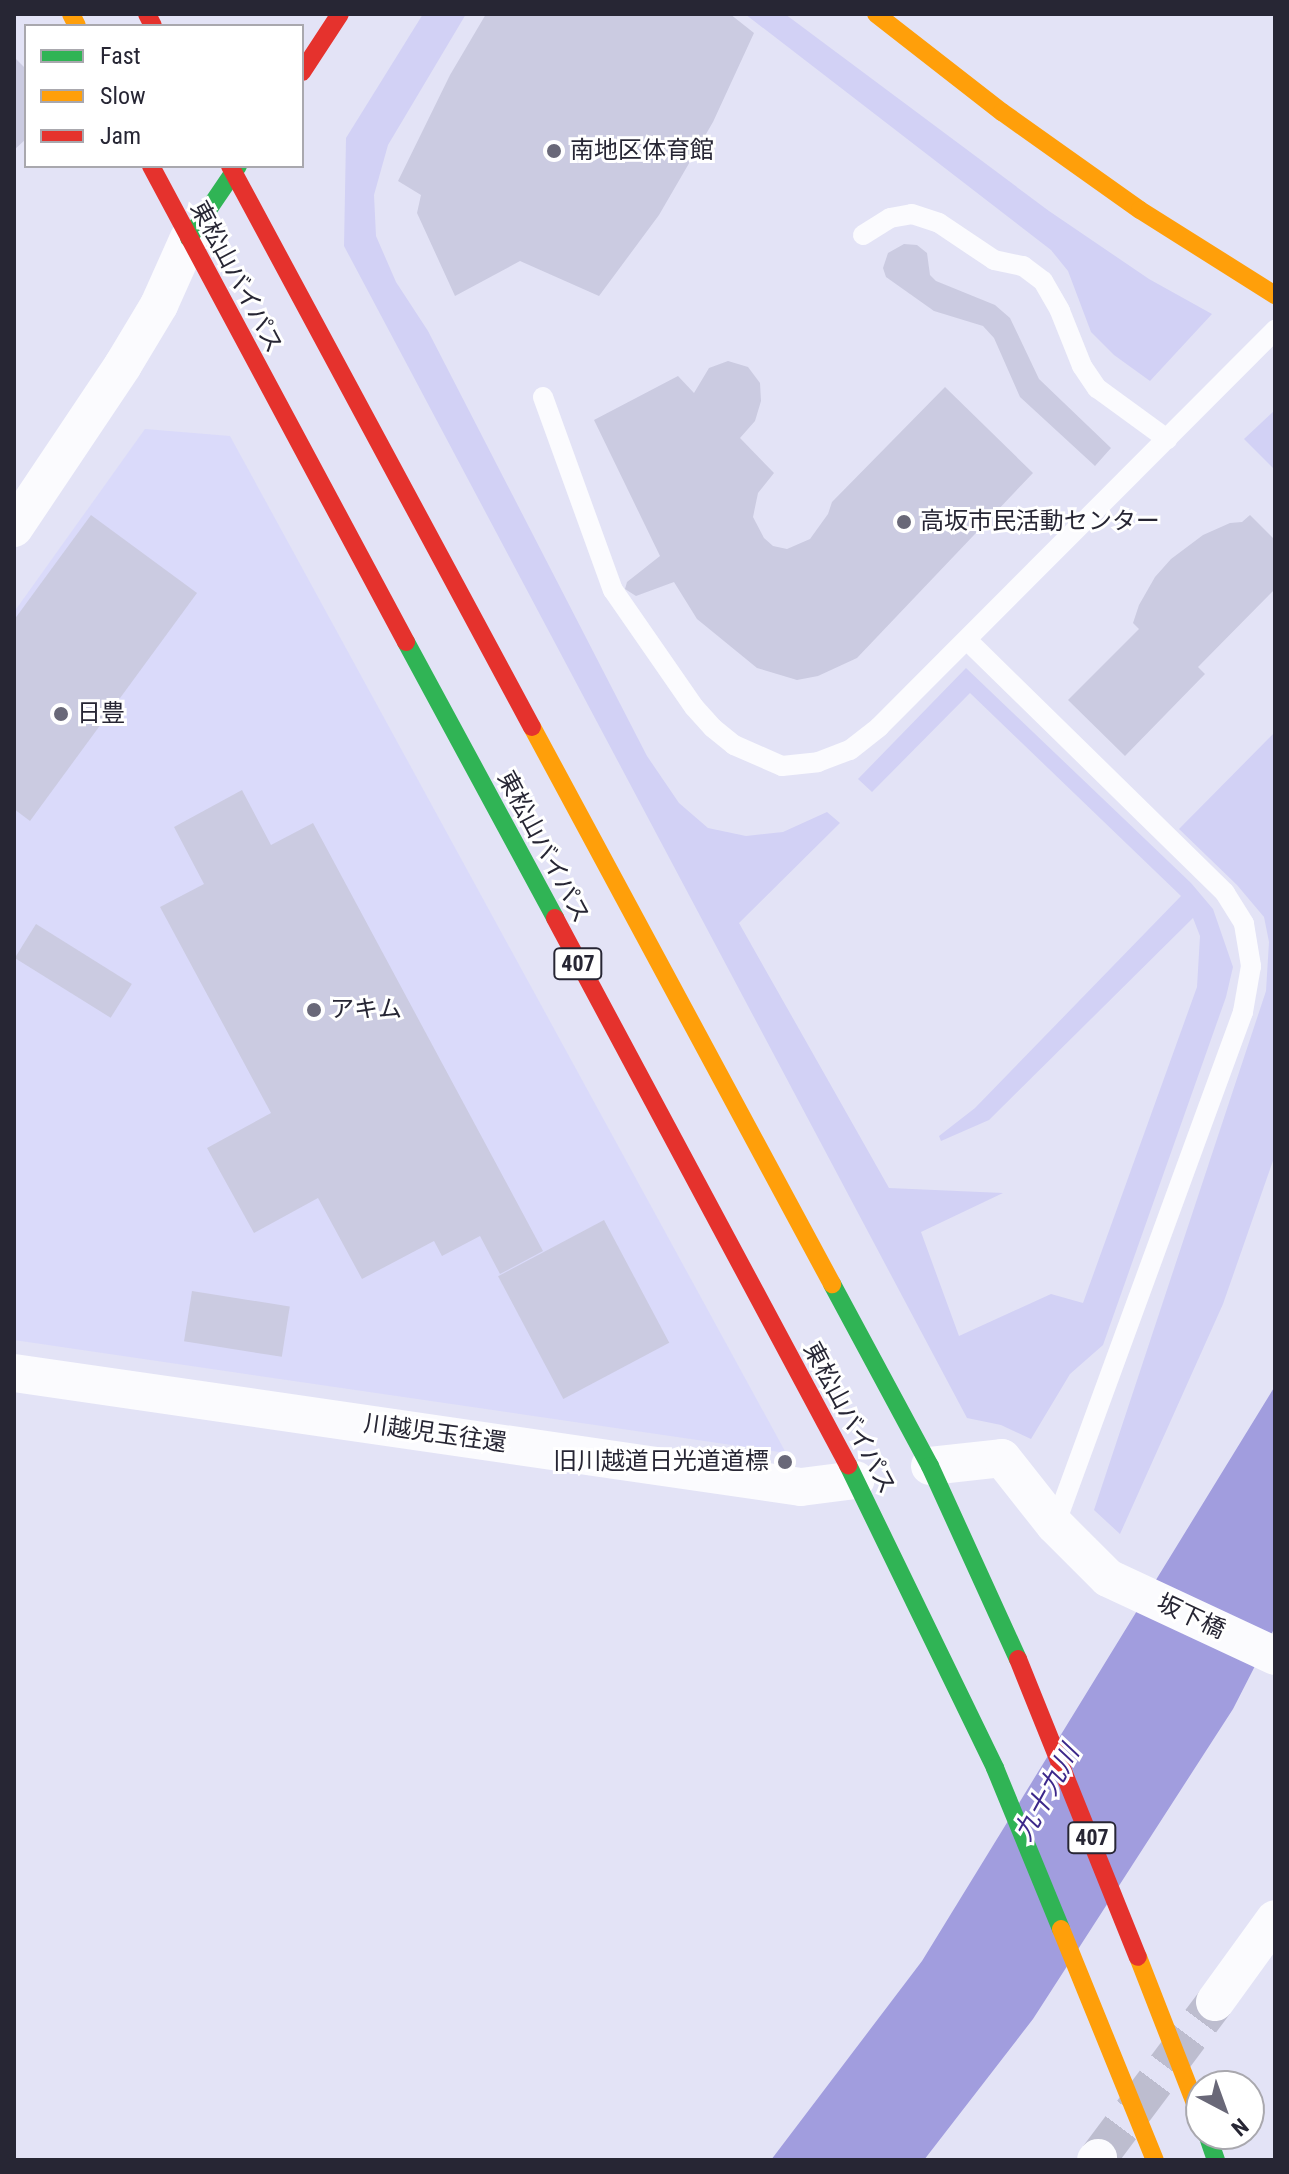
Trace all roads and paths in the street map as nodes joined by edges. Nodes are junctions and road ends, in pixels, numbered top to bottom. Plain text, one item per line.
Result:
1 (340, 14) edge
2 (876, 14) edge
3 (304, 69) edge
4 (152, 168) edge
5 (234, 168) edge
6 (863, 235) dead end
7 (189, 238) junction
8 (1275, 295) edge
9 (1275, 330) edge
10 (543, 397) dead end
11 (1167, 439) junction
12 (14, 528) edge
13 (967, 640) junction
14 (14, 1373) edge
15 (946, 1464) junction
16 (856, 1480) junction
17 (1055, 1525) junction
18 (1275, 1656) edge
19 (1275, 1919) edge
20 (1215, 2002) tunnel mouth
21 (1185, 2076) edge
22 (1155, 2160) edge

1 - 3 main road
2 - 8 main road
4 - 7 main road, 東松山バイパス / 407
5 - 7 main road
5 - 15 main road, 東松山バイパス / 407
6 - 11 lane
7 - 12 street
7 - 16 main road, 東松山バイパス / 407
9 - 11 lane
10 - 13 lane
11 - 13 lane
13 - 17 lane
14 - 16 street, 川越児玉往還
15 - 17 street, 坂下橋
15 - 21 main road, 東松山バイパス / 407
16 - 22 main road, 東松山バイパス / 407
17 - 18 street, 坂下橋
19 - 20 street

